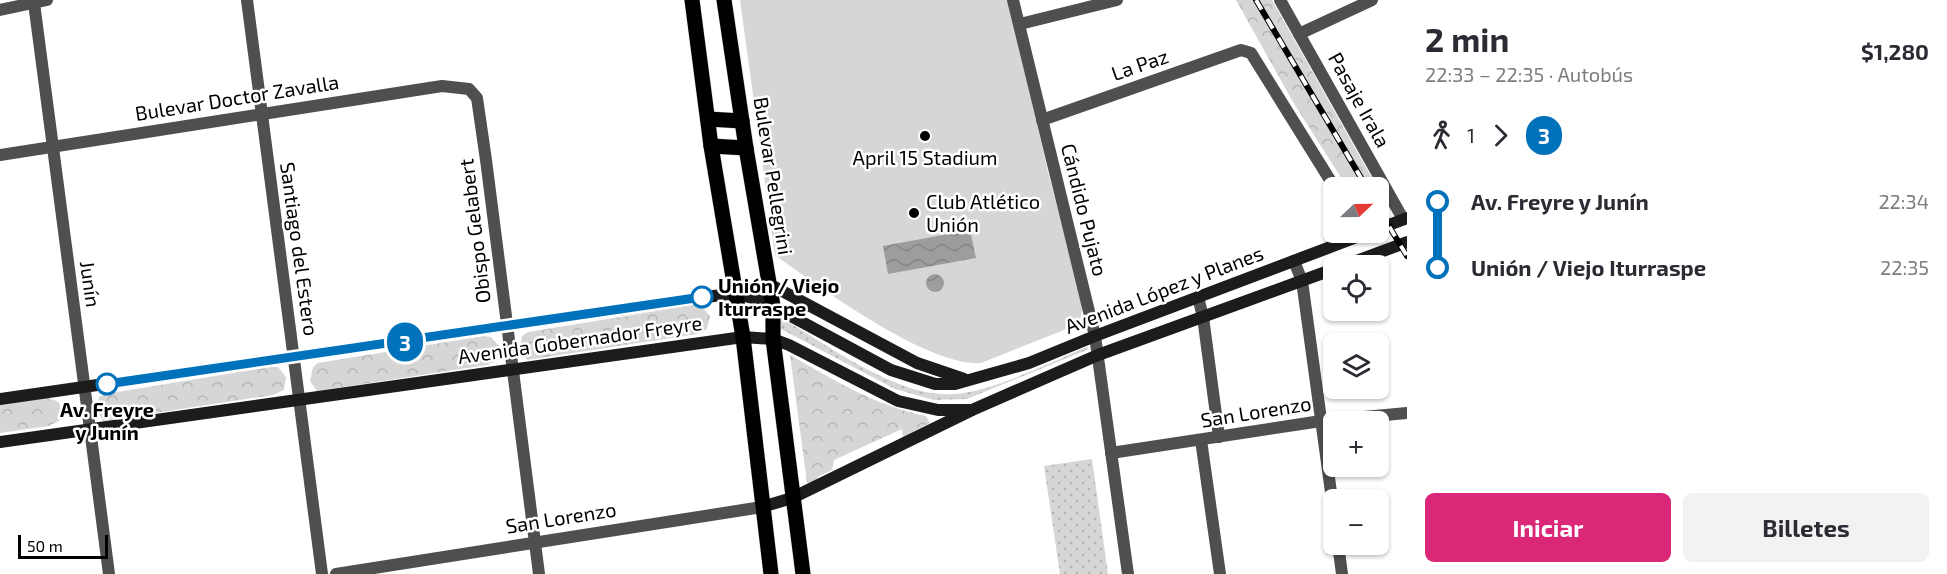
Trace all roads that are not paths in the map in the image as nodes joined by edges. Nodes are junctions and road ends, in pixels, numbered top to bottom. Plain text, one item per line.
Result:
1 (47, 0) edge
2 (247, 0) edge
3 (692, 0) edge
4 (724, 0) edge
5 (1013, 0) edge
6 (1117, 0) edge
7 (1280, 0) edge
8 (1372, 0) edge
9 (34, 1) edge
10 (0, 10) edge
11 (1020, 24) junction
12 (1299, 34) junction
13 (477, 98) joint
14 (261, 114) junction
15 (708, 119) junction
16 (742, 120) junction
17 (1042, 120) junction
18 (711, 146) junction
19 (51, 147) junction
20 (746, 148) junction
21 (0, 154) edge
22 (1328, 177) edge
23 (1405, 219) edge
24 (1389, 225) edge
25 (1407, 242) edge
26 (1340, 243) edge
27 (1372, 255) edge
28 (1294, 261) junction
29 (1323, 273) edge
30 (1302, 280) junction
31 (769, 284) junction
32 (735, 293) junction
33 (1198, 297) junction
34 (773, 306) junction
35 (1203, 317) junction
36 (506, 327) junction
37 (1095, 336) junction
38 (742, 337) junction
39 (772, 339) junction
40 (1098, 355) junction
41 (295, 357) junction
42 (513, 369) junction
43 (971, 380) junction
44 (85, 387) junction
45 (0, 399) edge
46 (301, 399) junction
47 (972, 410) junction
48 (1407, 412) edge
49 (1321, 421) junction
50 (90, 429) junction
51 (1219, 437) junction
52 (1201, 440) junction
53 (0, 442) edge
54 (1111, 453) junction
55 (1331, 489) edge
56 (792, 498) junction
57 (762, 507) junction
58 (535, 542) junction
59 (1339, 555) edge
60 (109, 574) edge
61 (322, 574) edge
62 (336, 574) edge
63 (539, 574) edge
64 (771, 574) edge
65 (803, 574) edge
66 (1128, 574) edge
67 (1220, 574) edge
68 (1341, 574) edge

1 - 9 street
2 - 14 street, Santiago del Estero
3 - 15 main road
4 - 16 main road, Bulevar Pellegrini
5 - 11 street, Cándido Pujato
6 - 11 street
7 - 12 street, Pasaje Irala
8 - 12 street
9 - 10 street
9 - 19 street, Junín
11 - 17 street, Cándido Pujato
12 - 23 street, Pasaje Irala
13 - 14 street, Bulevar Doctor Zavalla
13 - 36 street, Obispo Gelabert
14 - 19 street, Bulevar Doctor Zavalla
14 - 41 street, Santiago del Estero
15 - 16 main road
15 - 18 main road
16 - 20 main road, Bulevar Pellegrini
17 - 22 street, La Paz
17 - 37 street, Cándido Pujato
18 - 20 main road
18 - 32 main road
19 - 21 street, Bulevar Doctor Zavalla
19 - 44 street, Junín
20 - 31 main road, Bulevar Pellegrini
23 - 24 main road
25 - 27 main road
26 - 28 main road, Avenida López y Planes
28 - 30 street
28 - 33 main road, Avenida López y Planes
29 - 30 main road, Avenida López y Planes
30 - 35 main road, Avenida López y Planes
30 - 49 street
31 - 34 main road, Bulevar Pellegrini
31 - 43 main road
32 - 34 main road, Avenida Gobernador Freyre
32 - 36 main road, Avenida Gobernador Freyre
32 - 38 main road
33 - 35 street
33 - 37 main road, Avenida López y Planes
34 - 39 main road, Bulevar Pellegrini
34 - 43 main road, Avenida López y Planes
35 - 40 main road, Avenida López y Planes
35 - 51 street
36 - 41 main road, Avenida Gobernador Freyre
36 - 42 street, Obispo Gelabert
37 - 40 street, Cándido Pujato
37 - 43 main road, Avenida López y Planes
38 - 39 main road, Avenida Gobernador Freyre
38 - 42 main road, Avenida Gobernador Freyre
38 - 57 main road
39 - 47 main road, Avenida López y Planes
39 - 56 main road, Bulevar Pellegrini
40 - 47 main road, Avenida López y Planes
40 - 54 street, Cándido Pujato
41 - 44 main road, Avenida Gobernador Freyre
41 - 46 street, Santiago del Estero
42 - 46 main road, Avenida Gobernador Freyre
42 - 58 street, Obispo Gelabert
44 - 45 main road, Avenida Gobernador Freyre
44 - 50 street, Junín
46 - 50 main road, Avenida Gobernador Freyre
46 - 61 street, Santiago del Estero
47 - 56 main road, Avenida López y Planes
48 - 49 street, San Lorenzo
49 - 51 street, San Lorenzo
49 - 55 street
50 - 53 main road, Avenida Gobernador Freyre
50 - 60 street, Junín
51 - 52 street, San Lorenzo
52 - 54 street, San Lorenzo
52 - 67 street
54 - 66 street, Cándido Pujato
56 - 57 main road, San Lorenzo
56 - 65 main road, Bulevar Pellegrini
57 - 58 street, San Lorenzo
57 - 64 main road
58 - 62 street, San Lorenzo
58 - 63 street, Obispo Gelabert
59 - 68 street

